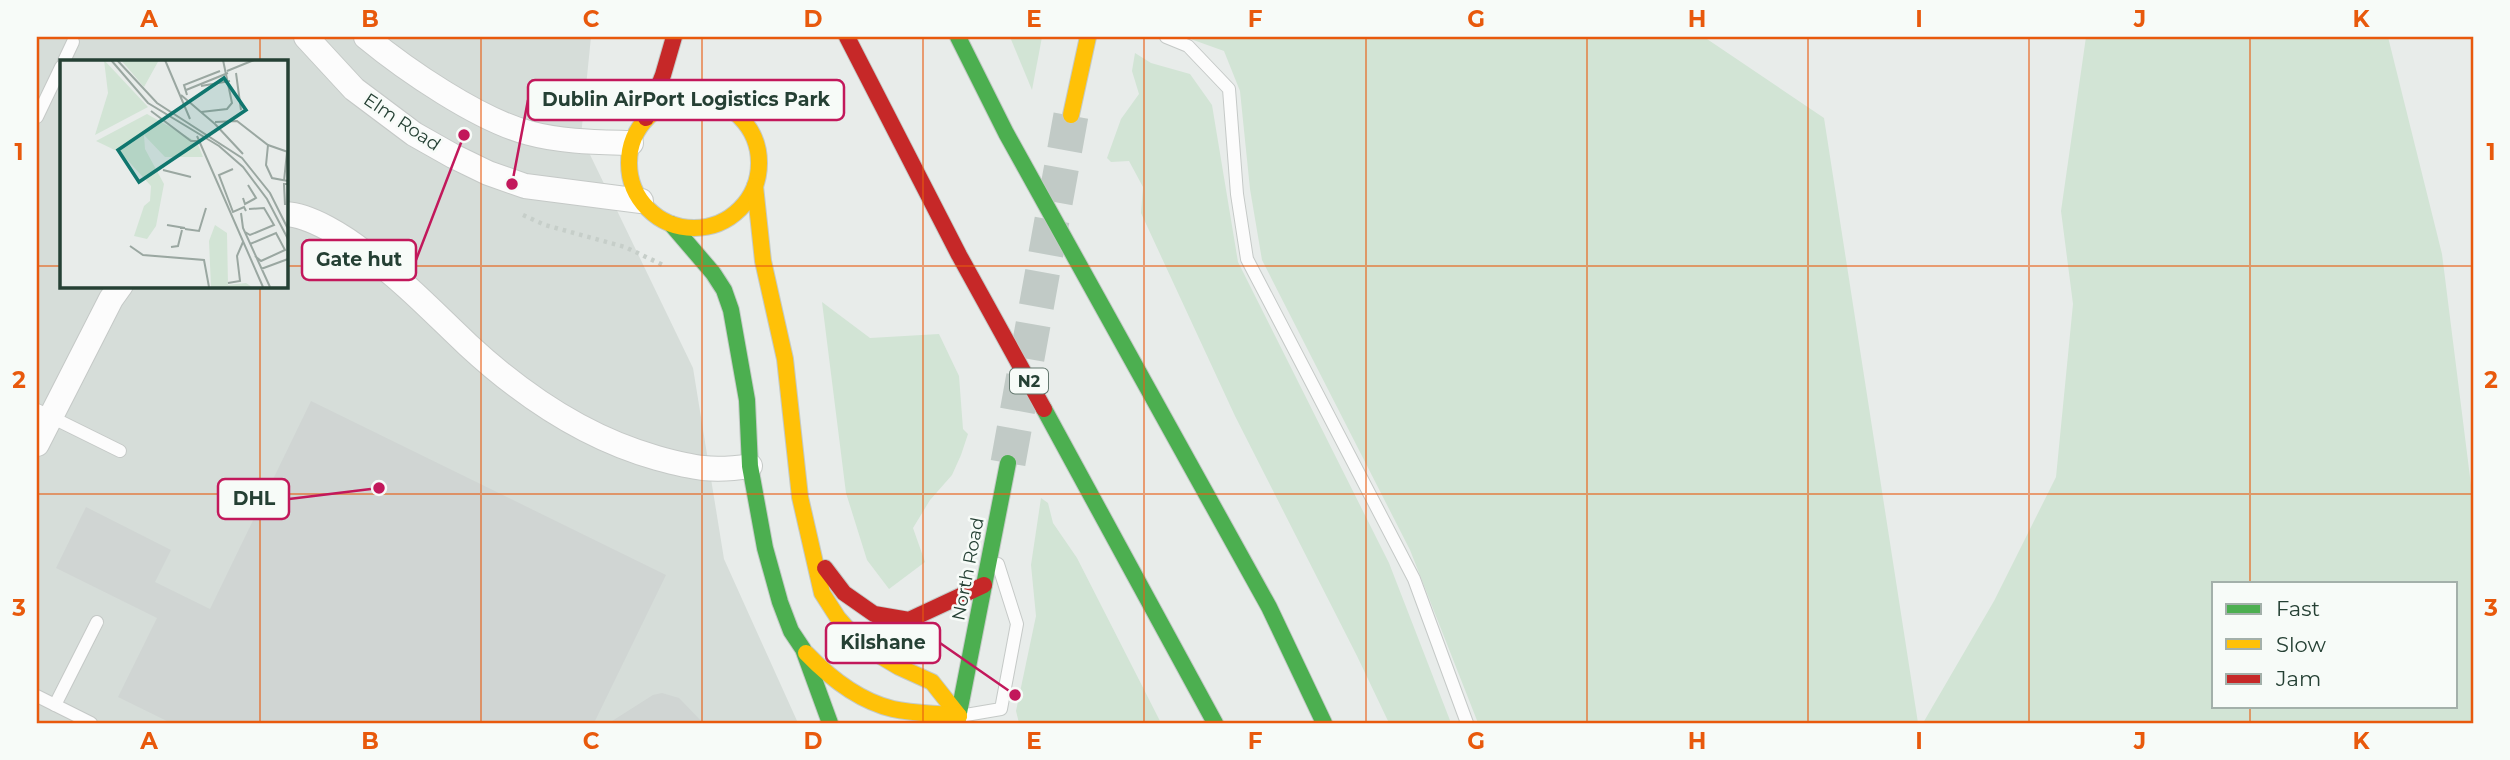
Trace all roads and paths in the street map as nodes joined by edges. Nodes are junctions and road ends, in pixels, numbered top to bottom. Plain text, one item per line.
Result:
1 (306, 37) edge
2 (366, 37) edge
3 (674, 37) edge
4 (847, 37) edge
5 (958, 37) edge
6 (1088, 37) edge
7 (1166, 37) edge
8 (73, 42) dead end
9 (64, 60) edge
10 (60, 69) edge
11 (1071, 115) tunnel mouth
12 (37, 117) edge
13 (646, 118) junction
14 (631, 143) junction
15 (755, 186) junction
16 (641, 201) junction
17 (287, 215) edge
18 (671, 224) junction
19 (120, 287) edge
20 (44, 413) edge
21 (37, 444) edge
22 (120, 451) dead end
23 (1008, 463) tunnel mouth
24 (750, 466) junction
25 (992, 543) junction
26 (812, 551) junction
27 (984, 585) junction
28 (97, 622) dead end
29 (803, 649) junction
30 (37, 696) edge
31 (55, 705) junction
32 (963, 721) edge
33 (91, 723) edge
34 (830, 723) edge
35 (1215, 723) edge
36 (1324, 723) edge
37 (1467, 723) edge

1 - 16 street, Elm Road
2 - 14 street
3 - 13 main road
4 - 35 main road, N2
5 - 36 main road
6 - 11 main road
7 - 37 lane
8 - 9 lane
10 - 12 lane
13 - 14 main road
13 - 15 main road
14 - 16 main road
15 - 18 main road
15 - 26 main road
16 - 18 main road
17 - 24 street
18 - 24 main road
19 - 20 street
20 - 21 street
20 - 22 lane
23 - 25 main road, North Road
24 - 29 main road
25 - 27 main road, North Road
25 - 32 lane
26 - 27 main road
26 - 32 main road
27 - 32 main road, North Road
28 - 31 lane
29 - 32 main road
29 - 34 main road
30 - 31 lane
31 - 33 lane

